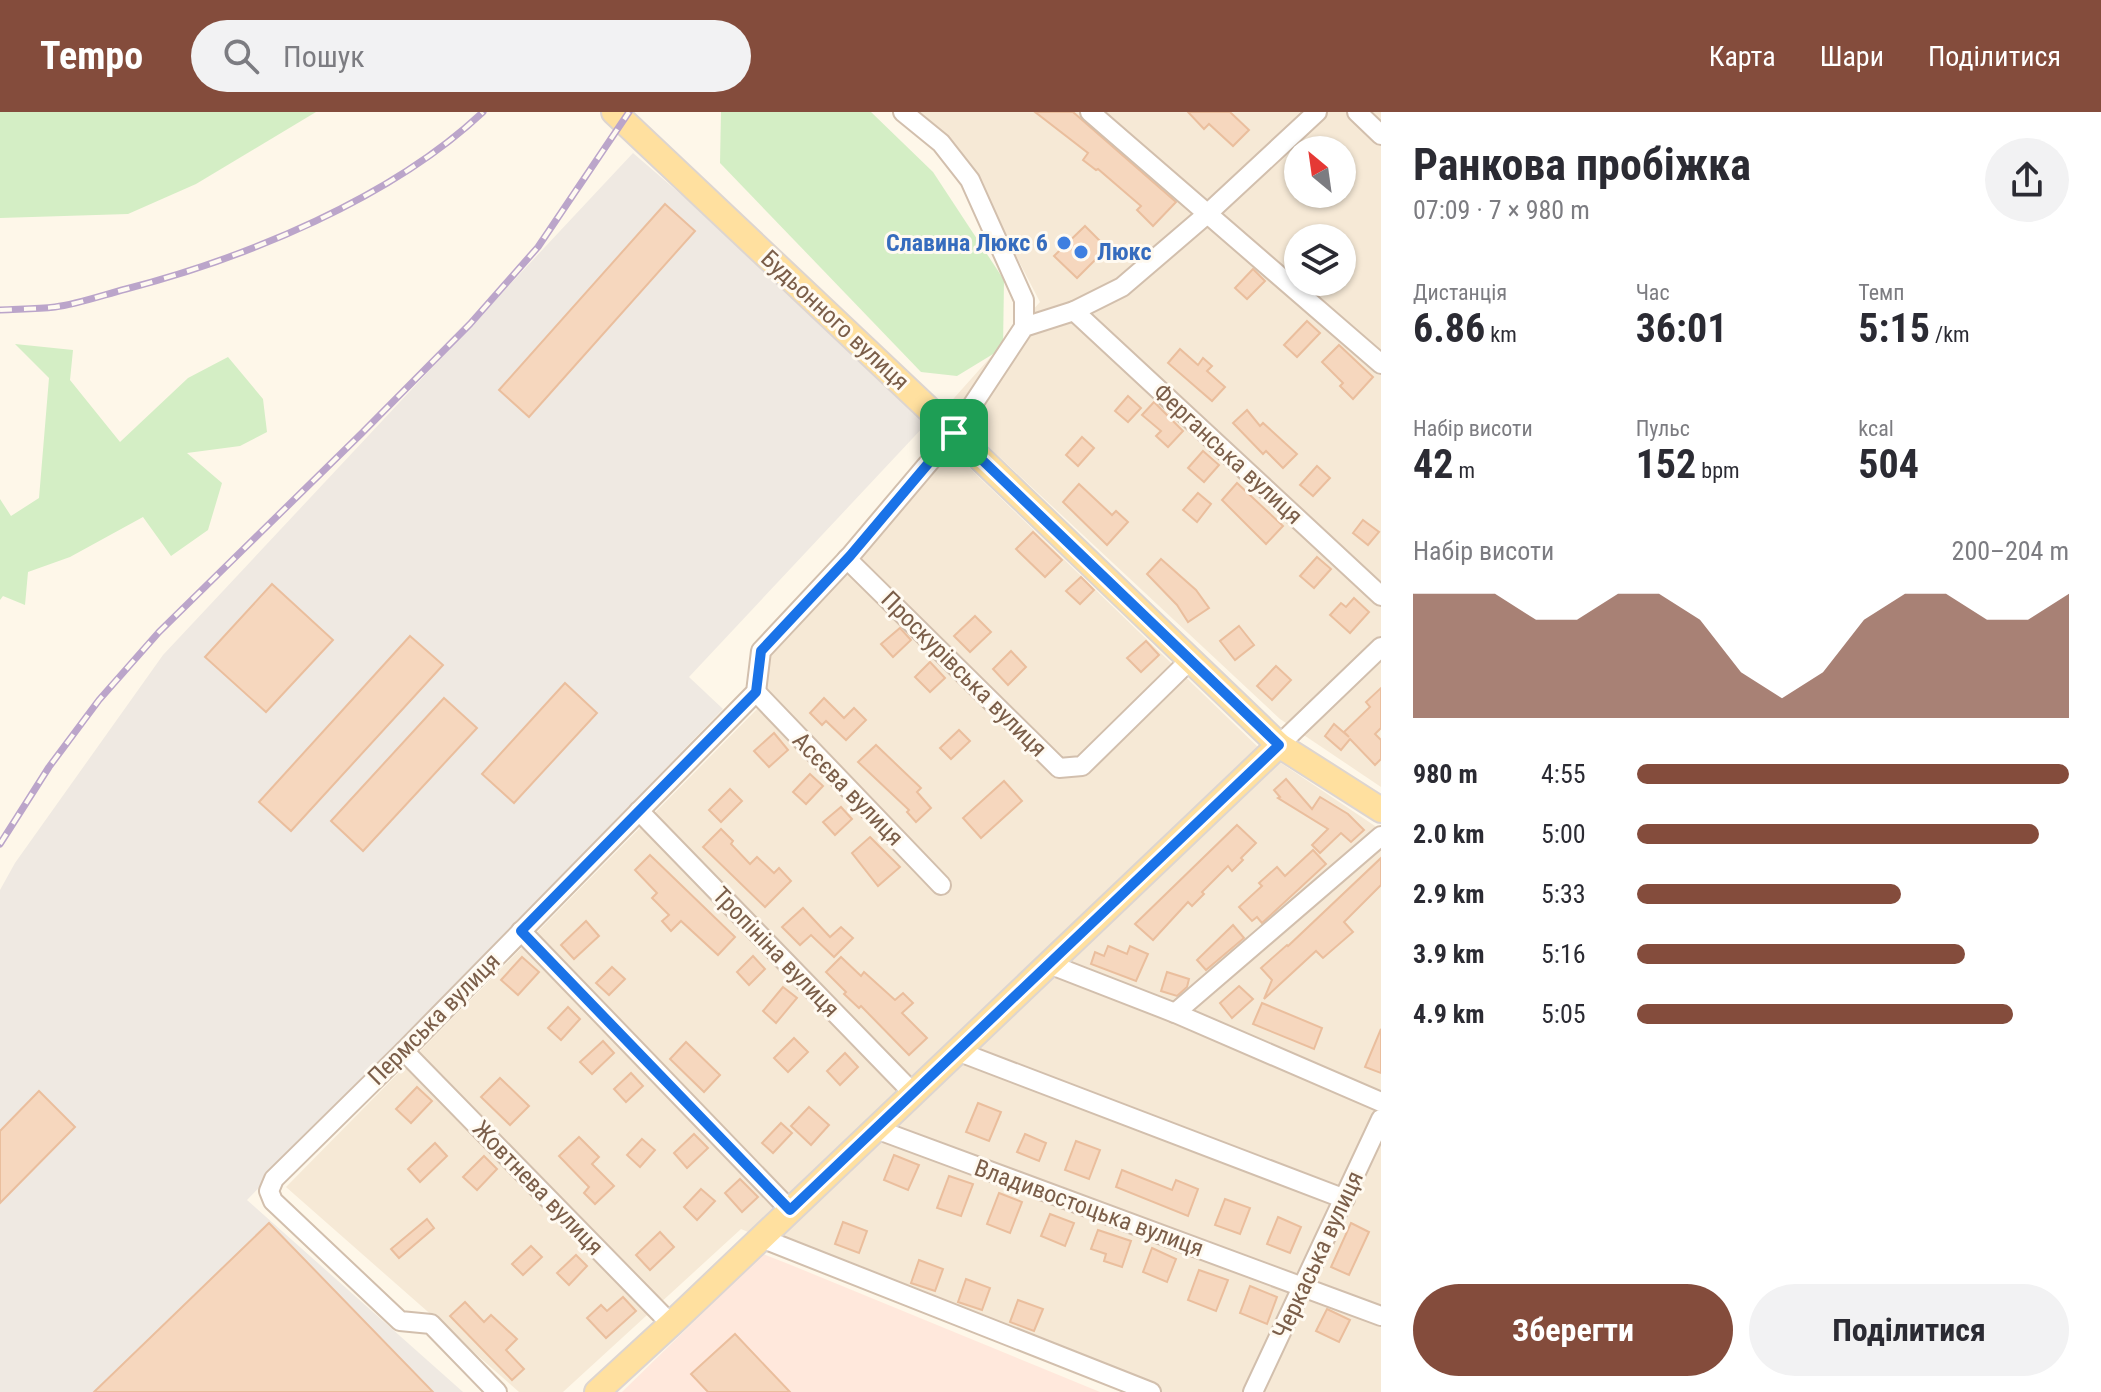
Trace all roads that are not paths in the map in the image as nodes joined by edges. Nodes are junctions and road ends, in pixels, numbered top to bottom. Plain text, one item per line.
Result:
1 (614, 112) edge
2 (903, 112) edge
3 (1090, 112) edge
4 (1317, 112) edge
5 (1357, 112) edge
6 (1381, 135) edge
7 (1206, 215) junction
8 (1074, 311) junction
9 (1024, 327) junction
10 (1381, 364) edge
11 (954, 433) junction
12 (847, 559) junction
13 (1381, 596) edge
14 (1381, 647) edge
15 (1190, 660) junction
16 (756, 692) junction
17 (1279, 745) junction
18 (1381, 810) edge
19 (639, 811) junction
20 (1381, 836) edge
21 (941, 885) dead end
22 (521, 931) junction
23 (1049, 964) junction
24 (1175, 1013) junction
25 (404, 1051) junction
26 (957, 1051) junction
27 (913, 1093) junction
28 (1381, 1102) edge
29 (1381, 1119) edge
30 (876, 1129) junction
31 (1345, 1199) junction
32 (790, 1210) junction
33 (761, 1238) junction
34 (1303, 1288) junction
35 (1381, 1316) edge
36 (671, 1324) junction
37 (497, 1392) edge
38 (597, 1392) edge
39 (1151, 1392) edge
40 (1253, 1392) edge

1 - 11 main road, Будьонного вулиця
2 - 9 street
3 - 7 street
4 - 7 street
5 - 6 street
7 - 8 street
7 - 10 street
8 - 9 street
8 - 13 street, Ферганська вулиця
9 - 11 street
11 - 12 street
11 - 15 main road, Будьонного вулиця
12 - 15 street, Проскурівська вулиця
12 - 16 street
14 - 17 street
15 - 17 main road, Будьонного вулиця
16 - 19 street, Пермська вулиця
16 - 21 street, Асєєва вулиця
17 - 18 main road, Будьонного вулиця
17 - 23 main road
19 - 22 street, Пермська вулиця
19 - 27 street, Тропініна вулиця
20 - 24 street
22 - 25 street, Пермська вулиця
22 - 32 street
23 - 24 street
23 - 26 main road
24 - 28 street
25 - 36 street, Жовтнева вулиця
25 - 37 street, Пермська вулиця
26 - 27 main road
26 - 31 street
27 - 30 main road
29 - 31 street, Черкаська вулиця
30 - 32 main road
30 - 34 street, Владивостоцька вулиця
31 - 34 street, Черкаська вулиця
32 - 33 main road
33 - 36 main road
33 - 39 street
34 - 35 street, Владивостоцька вулиця
34 - 40 street, Черкаська вулиця
36 - 38 main road

